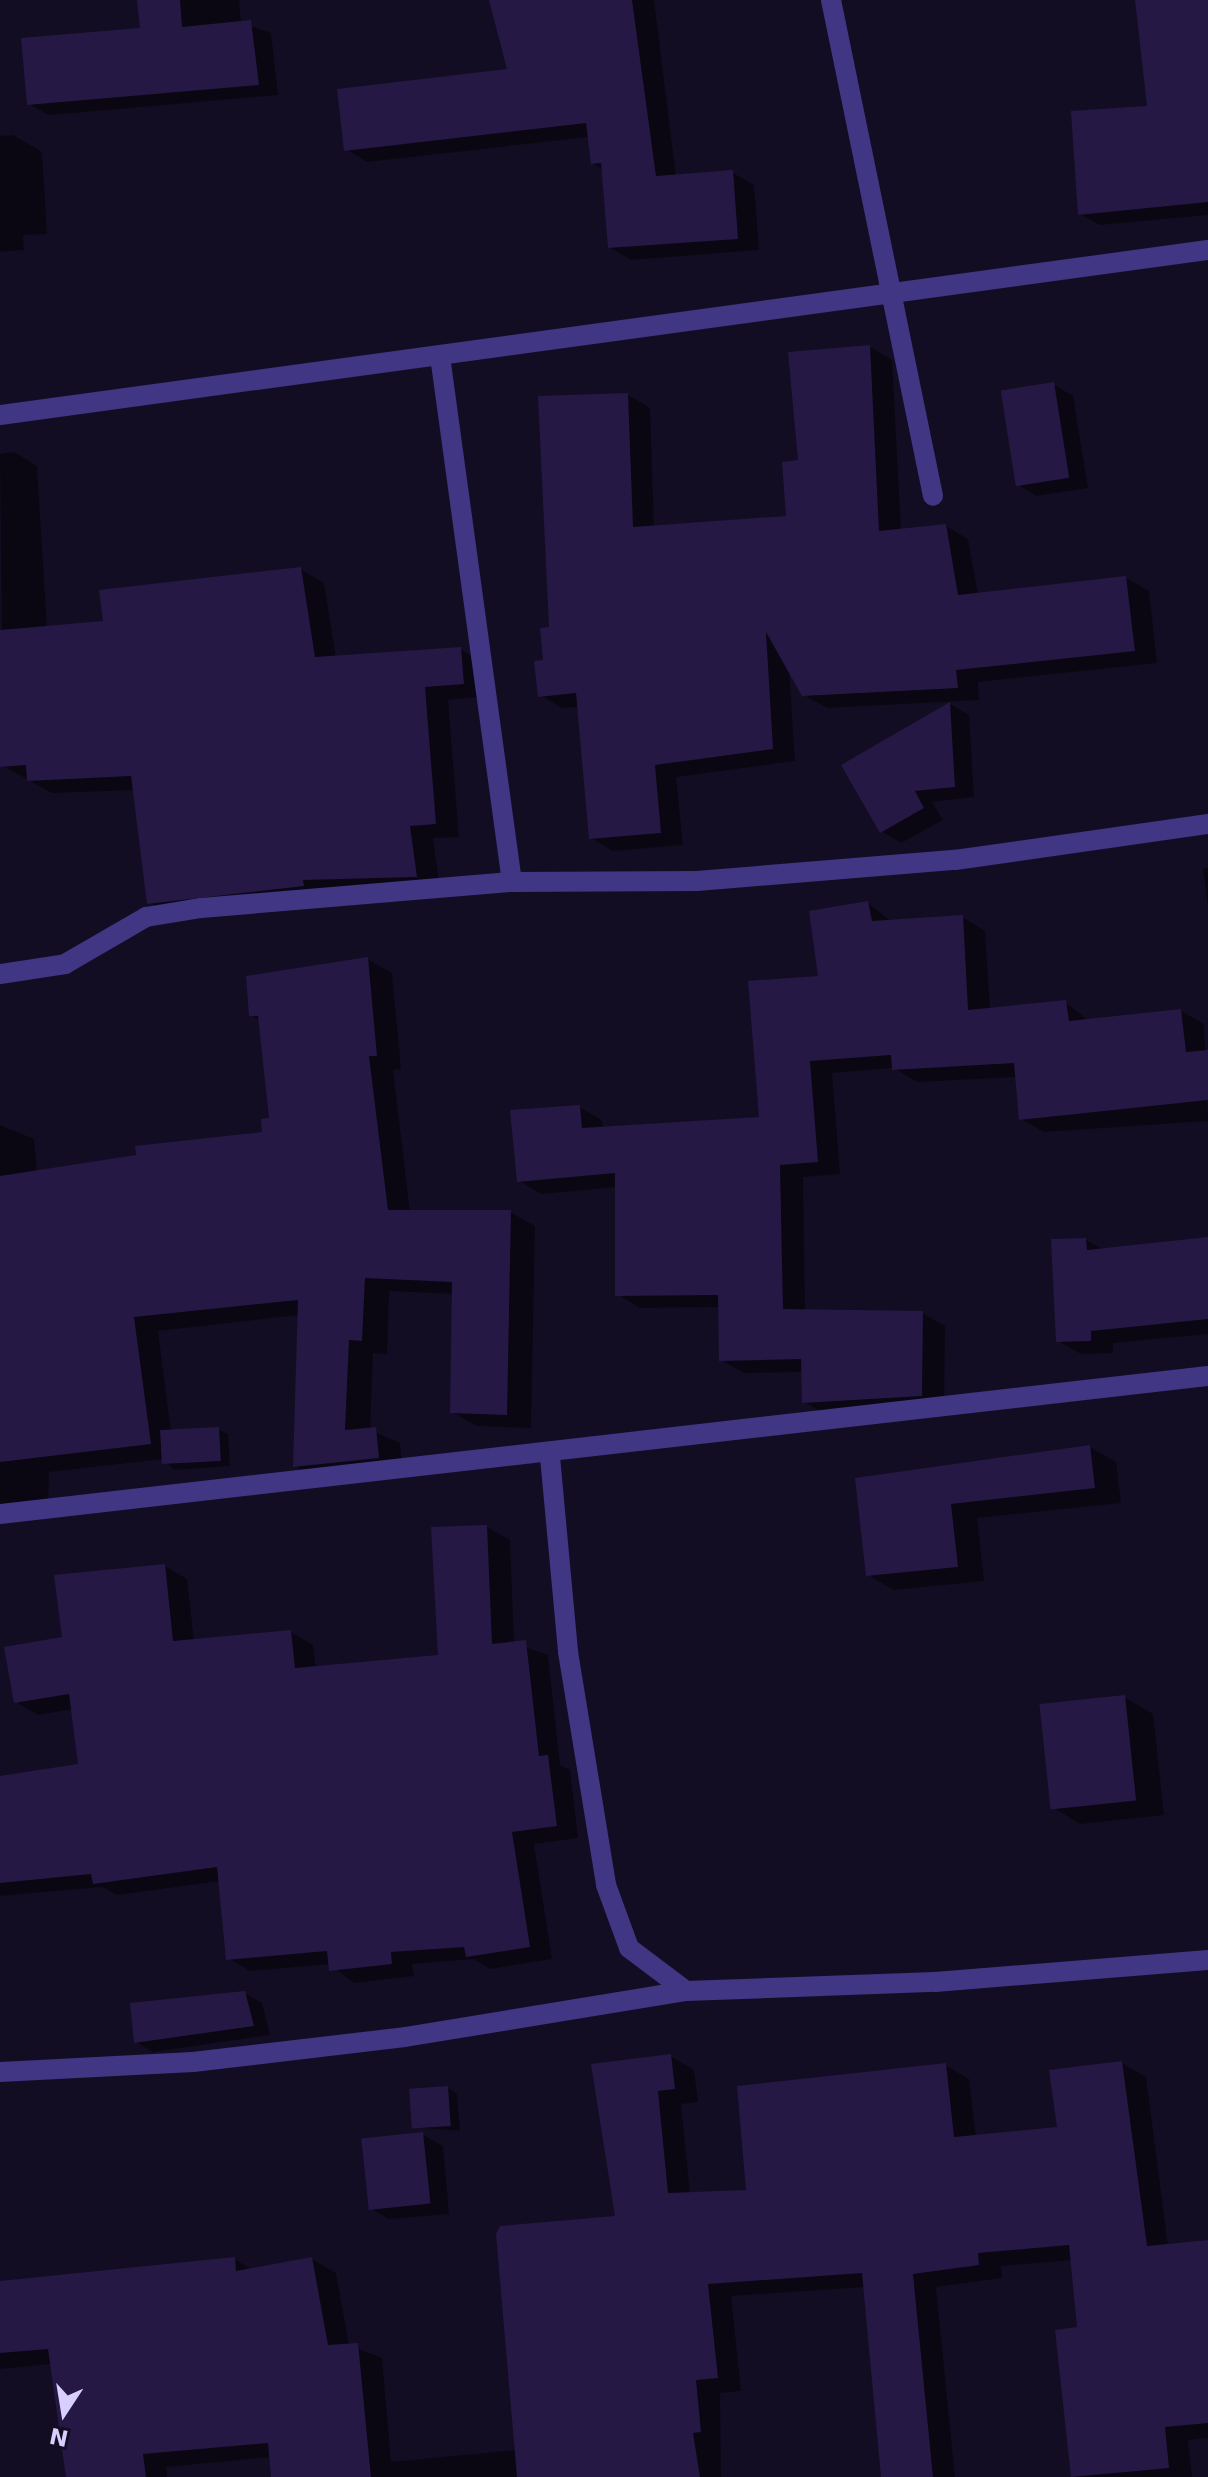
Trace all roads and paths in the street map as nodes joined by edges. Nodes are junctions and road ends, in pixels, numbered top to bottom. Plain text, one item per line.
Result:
1 (831, 0) edge
2 (1208, 250) edge
3 (892, 290) junction
4 (440, 356) junction
5 (0, 415) edge
6 (933, 496) dead end
7 (1208, 824) edge
8 (512, 882) junction
9 (0, 974) edge
10 (1208, 1376) edge
11 (550, 1457) junction
12 (0, 1514) edge
13 (1208, 1960) edge
14 (686, 1991) junction
15 (0, 2072) edge

1 - 3 street
2 - 3 street
3 - 4 street
3 - 6 street
4 - 5 street
4 - 8 street
7 - 8 street
8 - 9 street
10 - 11 street
11 - 12 street
11 - 14 street
13 - 14 street
14 - 15 street

